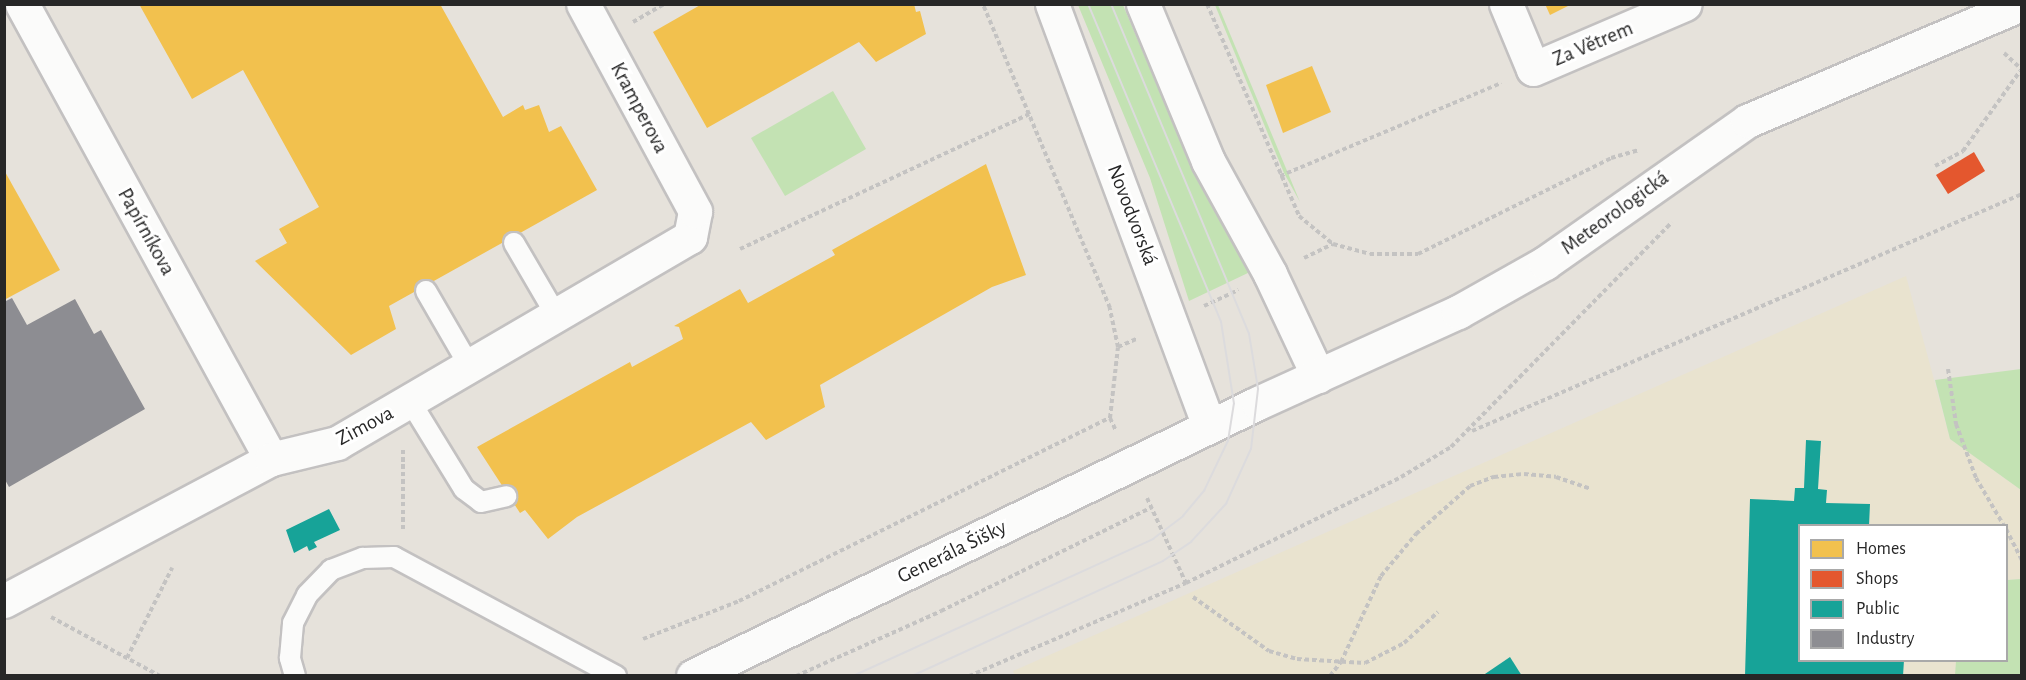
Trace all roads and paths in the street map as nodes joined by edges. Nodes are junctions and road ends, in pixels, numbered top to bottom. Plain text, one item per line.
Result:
1 (22, 4) edge
2 (583, 4) edge
3 (983, 4) edge
4 (1052, 4) edge
5 (1143, 4) edge
6 (1207, 4) edge
7 (1506, 4) edge
8 (1685, 4) edge
9 (2020, 7) edge
10 (1998, 52) dead end
11 (1533, 69) junction
12 (2021, 71) edge
13 (1029, 114) junction
14 (1611, 158) dead end
15 (1935, 166) dead end
16 (1280, 176) junction
17 (2022, 194) edge
18 (695, 211) joint
19 (1676, 218) dead end
20 (514, 243) dead end
21 (1333, 244) junction
22 (740, 249) dead end
23 (1270, 274) junction
24 (426, 291) dead end
25 (556, 315) junction
26 (1173, 321) junction
27 (1118, 347) junction
28 (470, 367) junction
29 (1948, 369) dead end
30 (1318, 376) junction
31 (410, 401) junction
32 (1209, 426) junction
33 (1469, 432) junction
34 (404, 440) dead end
35 (271, 459) junction
36 (1590, 489) dead end
37 (506, 496) dead end
38 (1152, 507) dead end
39 (2004, 524) edge
40 (2008, 531) edge
41 (403, 534) dead end
42 (2022, 560) edge
43 (172, 568) dead end
44 (1193, 597) dead end
45 (4, 601) edge
46 (43, 612) dead end
47 (1438, 612) dead end
48 (643, 639) dead end
49 (127, 658) junction
50 (1341, 662) junction
51 (160, 675) edge
52 (295, 675) edge
53 (616, 675) edge
54 (693, 675) edge
55 (796, 675) edge
56 (969, 675) edge
57 (1330, 675) edge

1 - 35 main road, Papírníkova
2 - 18 main road, Kramperova
3 - 13 path
4 - 26 main road, Novodvorská
5 - 23 main road
6 - 16 path
7 - 11 main road
8 - 11 main road, Za Větrem
9 - 30 main road, Meteorologická
10 - 12 path
11 - 16 path
12 - 15 path
13 - 22 path
13 - 27 path
14 - 21 path
16 - 21 path
17 - 33 path
18 - 25 main road, Zimova
19 - 33 path
20 - 25 lane
21 - 23 path
23 - 26 path
23 - 30 main road
24 - 28 lane
25 - 28 main road, Zimova
26 - 27 path
26 - 32 main road, Novodvorská
27 - 48 path
28 - 31 main road, Zimova
29 - 39 path
30 - 32 main road, Meteorologická
31 - 35 main road, Zimova
31 - 37 lane
32 - 54 main road, Generála Šišky
33 - 56 path
34 - 41 path
35 - 45 main road, Zimova
36 - 50 path
38 - 55 path
40 - 42 path
43 - 49 path
44 - 50 path
46 - 49 path
47 - 50 path
49 - 51 path
50 - 57 path
52 - 53 lane

